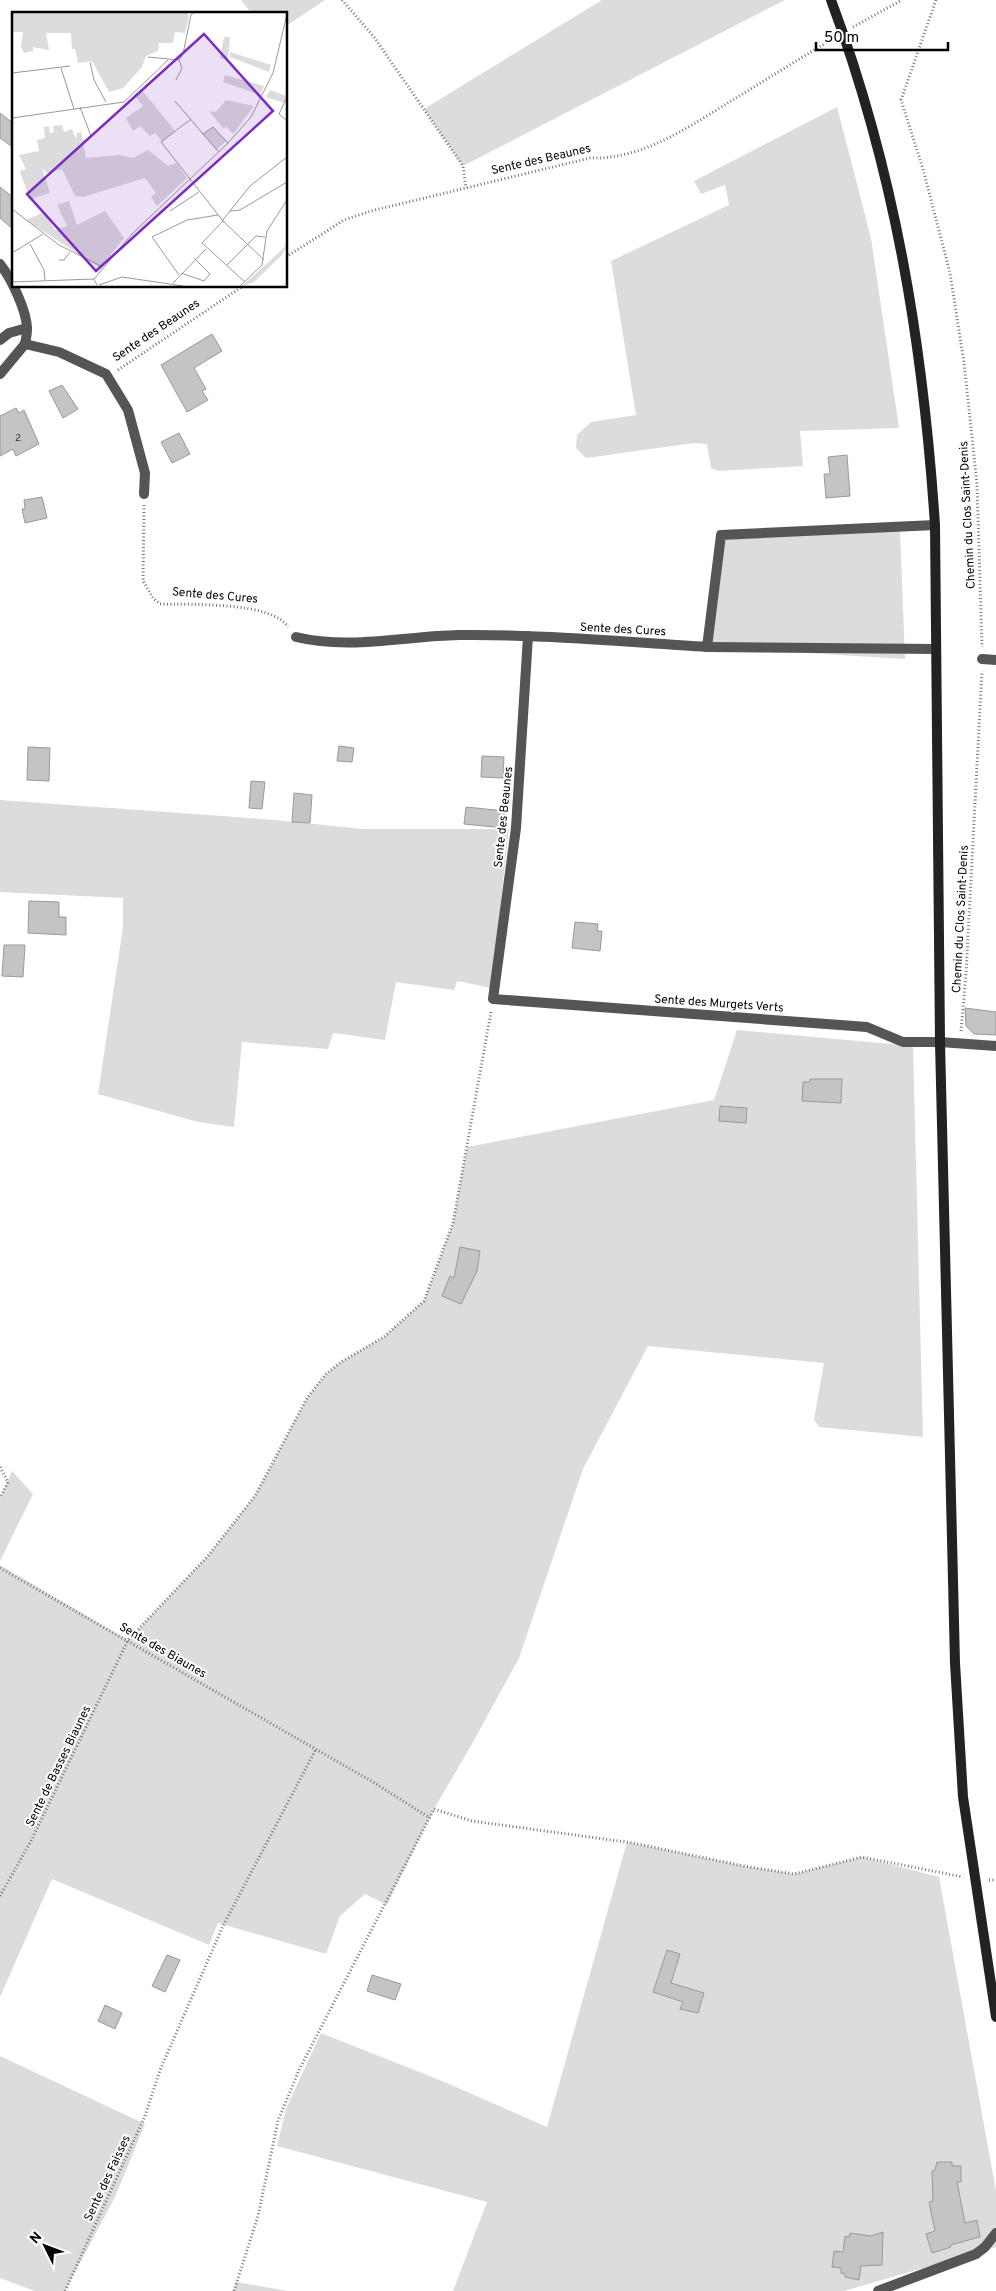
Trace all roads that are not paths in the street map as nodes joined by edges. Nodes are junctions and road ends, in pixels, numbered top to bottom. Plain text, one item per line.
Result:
1 (831, 0) edge
2 (0, 264) edge
3 (12, 284) edge
4 (14, 288) edge
5 (28, 328) junction
6 (0, 340) edge
7 (25, 344) junction
8 (0, 374) edge
9 (144, 494) road end
10 (935, 525) junction
11 (528, 636) junction
12 (296, 637) road end
13 (707, 647) junction
14 (936, 649) junction
15 (982, 659) road end
16 (996, 660) edge
17 (493, 999) joint
18 (940, 1042) junction
19 (996, 1046) edge
20 (991, 1980) junction
21 (996, 2002) edge
22 (996, 2016) edge
23 (996, 2233) edge
24 (878, 2291) edge

1 - 10 main road
2 - 3 street
4 - 5 street
5 - 6 street
5 - 7 street
7 - 8 street
7 - 9 street
10 - 13 street
10 - 14 main road
11 - 12 street, Sente des Cures
11 - 13 street, Sente des Cures
11 - 17 street, Sente des Beaunes
13 - 14 street, Sente des Cures
14 - 18 main road
15 - 16 street
17 - 18 street, Sente des Murgets Verts
18 - 19 street, Sente des Murgets Verts
18 - 20 main road
20 - 21 main road
20 - 22 main road
23 - 24 street

